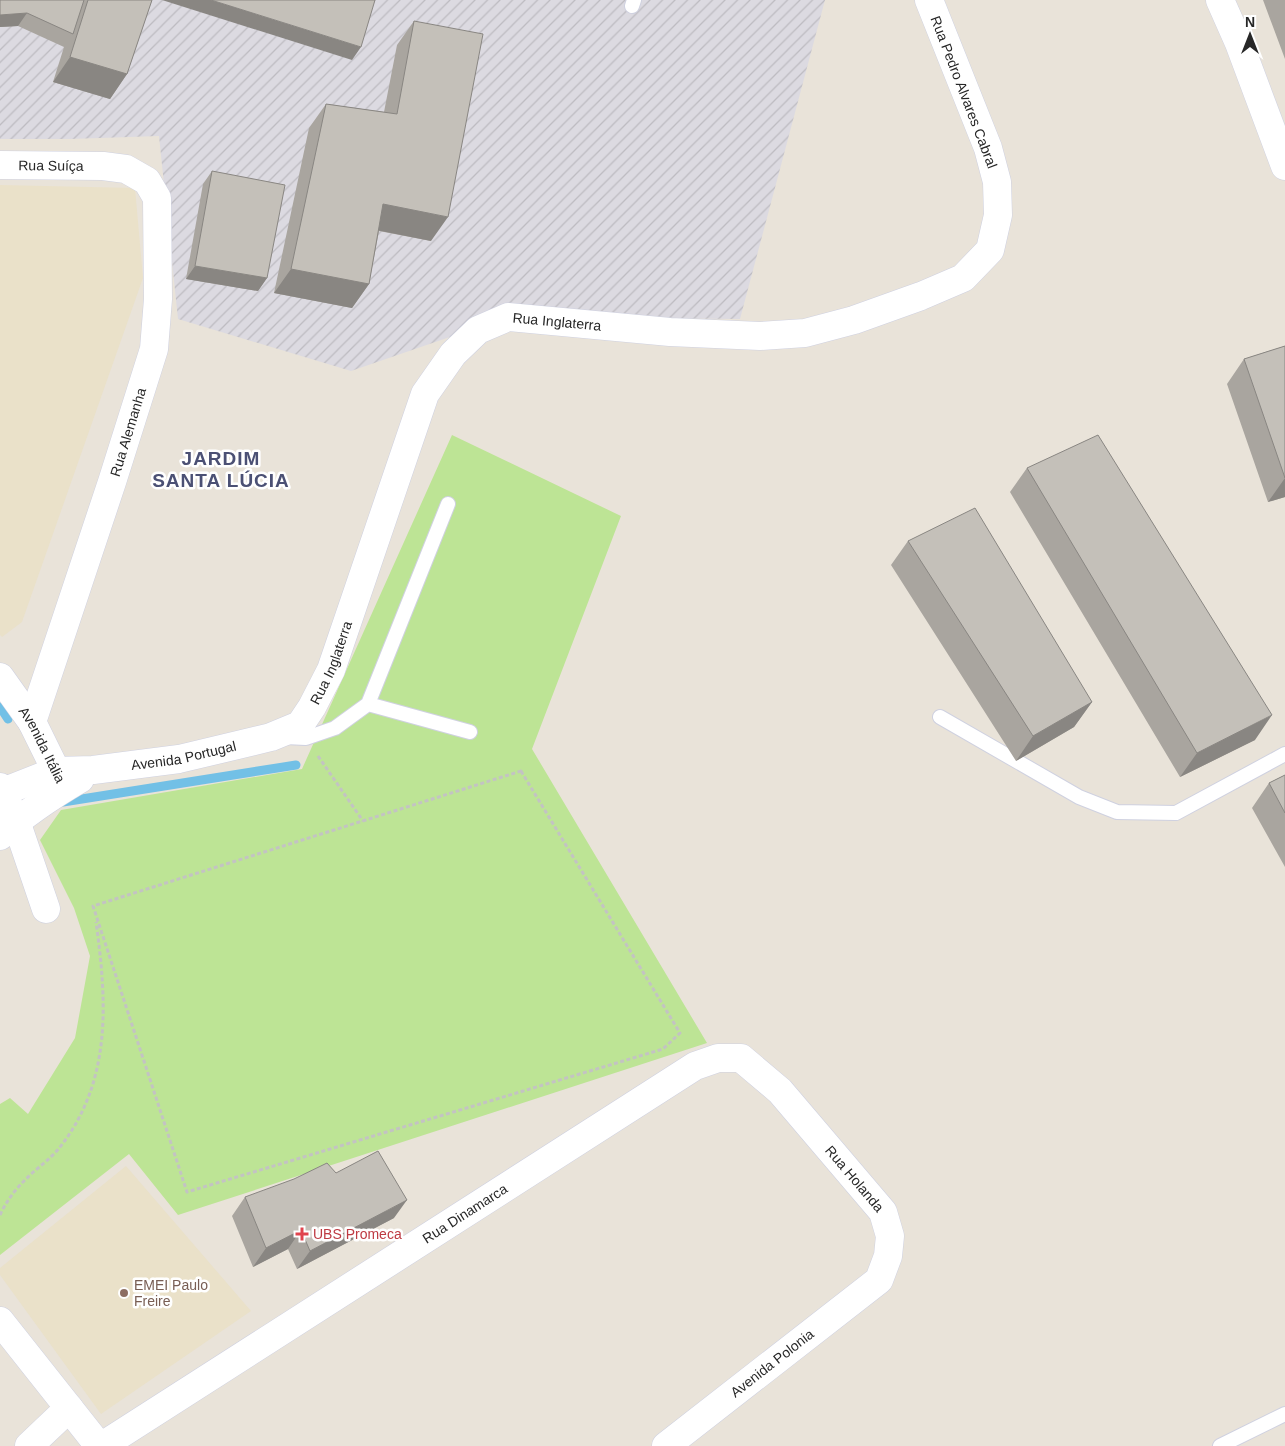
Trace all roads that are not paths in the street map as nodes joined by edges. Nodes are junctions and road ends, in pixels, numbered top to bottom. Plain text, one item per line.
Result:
1 (929, 0) edge
2 (1220, 0) edge
3 (0, 165) edge
4 (103, 166) joint
5 (1285, 166) edge
6 (998, 215) joint
7 (448, 504) dead end
8 (0, 677) edge
9 (368, 704) junction
10 (940, 717) dead end
11 (32, 722) junction
12 (470, 732) dead end
13 (271, 736) junction
14 (1285, 754) edge
15 (60, 779) junction
16 (1, 790) edge
17 (8, 829) edge
18 (46, 909) dead end
19 (780, 1091) joint
20 (878, 1280) joint
21 (0, 1321) edge
22 (69, 1408) junction
23 (1285, 1414) edge
24 (29, 1446) edge
25 (100, 1446) edge
26 (666, 1446) edge
27 (1220, 1446) edge

1 - 6 street, Rua Pedro Alvares Cabral
2 - 5 street
3 - 4 street, Rua Suíça
4 - 11 street, Rua Alemanha
6 - 13 street, Rua Inglaterra
7 - 9 lane
8 - 11 street, Avenida Itália
9 - 12 lane
9 - 13 lane
10 - 14 lane
11 - 15 street, Avenida Itália
13 - 15 street, Avenida Portugal
15 - 16 street, Avenida Portugal
15 - 17 street, Avenida Portugal
16 - 17 street
17 - 18 street
19 - 20 street, Rua Holanda
19 - 25 street, Rua Dinamarca
20 - 26 street, Avenida Polonia
21 - 22 street
22 - 24 street
22 - 25 street
23 - 27 lane

